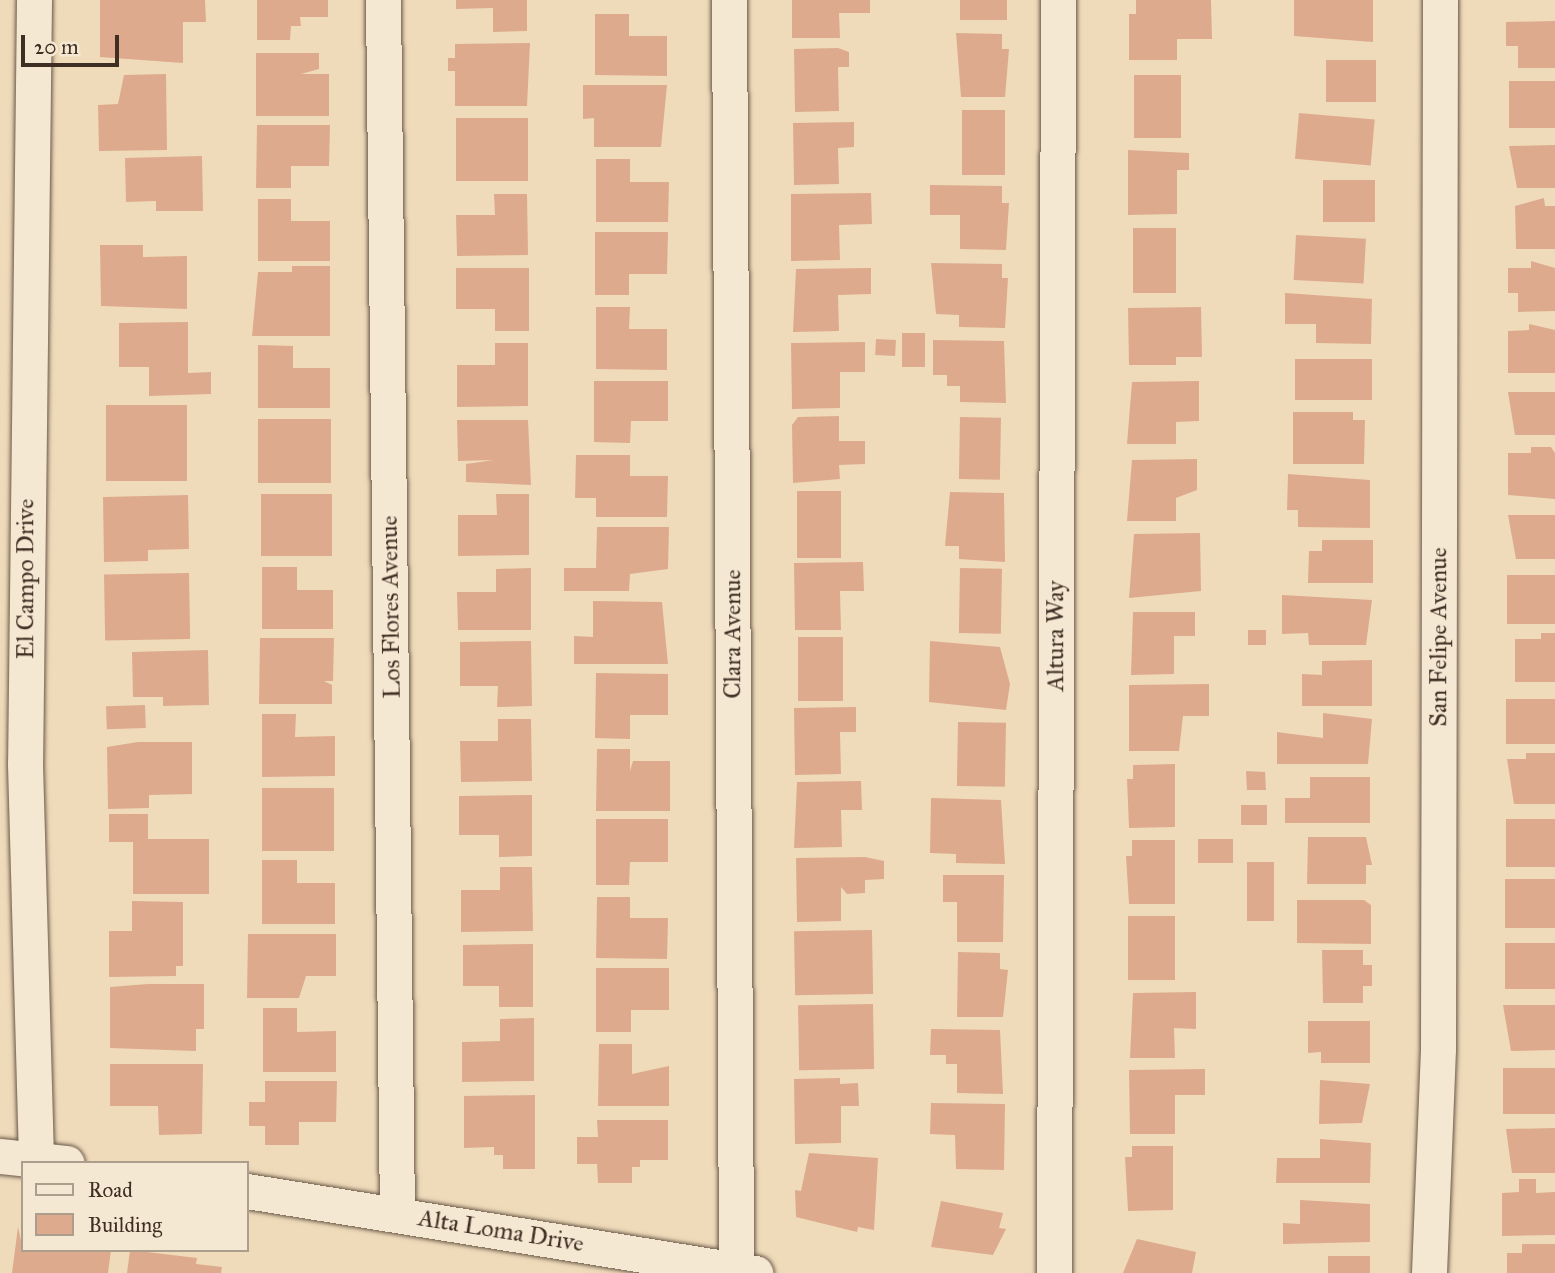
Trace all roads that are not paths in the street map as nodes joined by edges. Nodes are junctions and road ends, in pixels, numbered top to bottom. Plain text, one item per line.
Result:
1 (34, 0) edge
2 (383, 0) edge
3 (729, 0) edge
4 (1058, 0) edge
5 (1440, 0) edge
6 (13, 408) edge
7 (12, 764) edge
8 (0, 1156) edge
9 (51, 1160) edge
10 (248, 1191) edge
11 (397, 1214) junction
12 (746, 1271) edge
13 (1054, 1273) edge
14 (1429, 1273) edge

1 - 6 street, El Campo Drive
2 - 11 street, Los Flores Avenue
3 - 12 street, Clara Avenue
4 - 13 street, Altura Way
5 - 14 street, San Felipe Avenue
6 - 7 street, El Campo Drive
7 - 9 street, El Campo Drive
8 - 9 street
10 - 11 street, Alta Loma Drive
11 - 12 street, Alta Loma Drive

